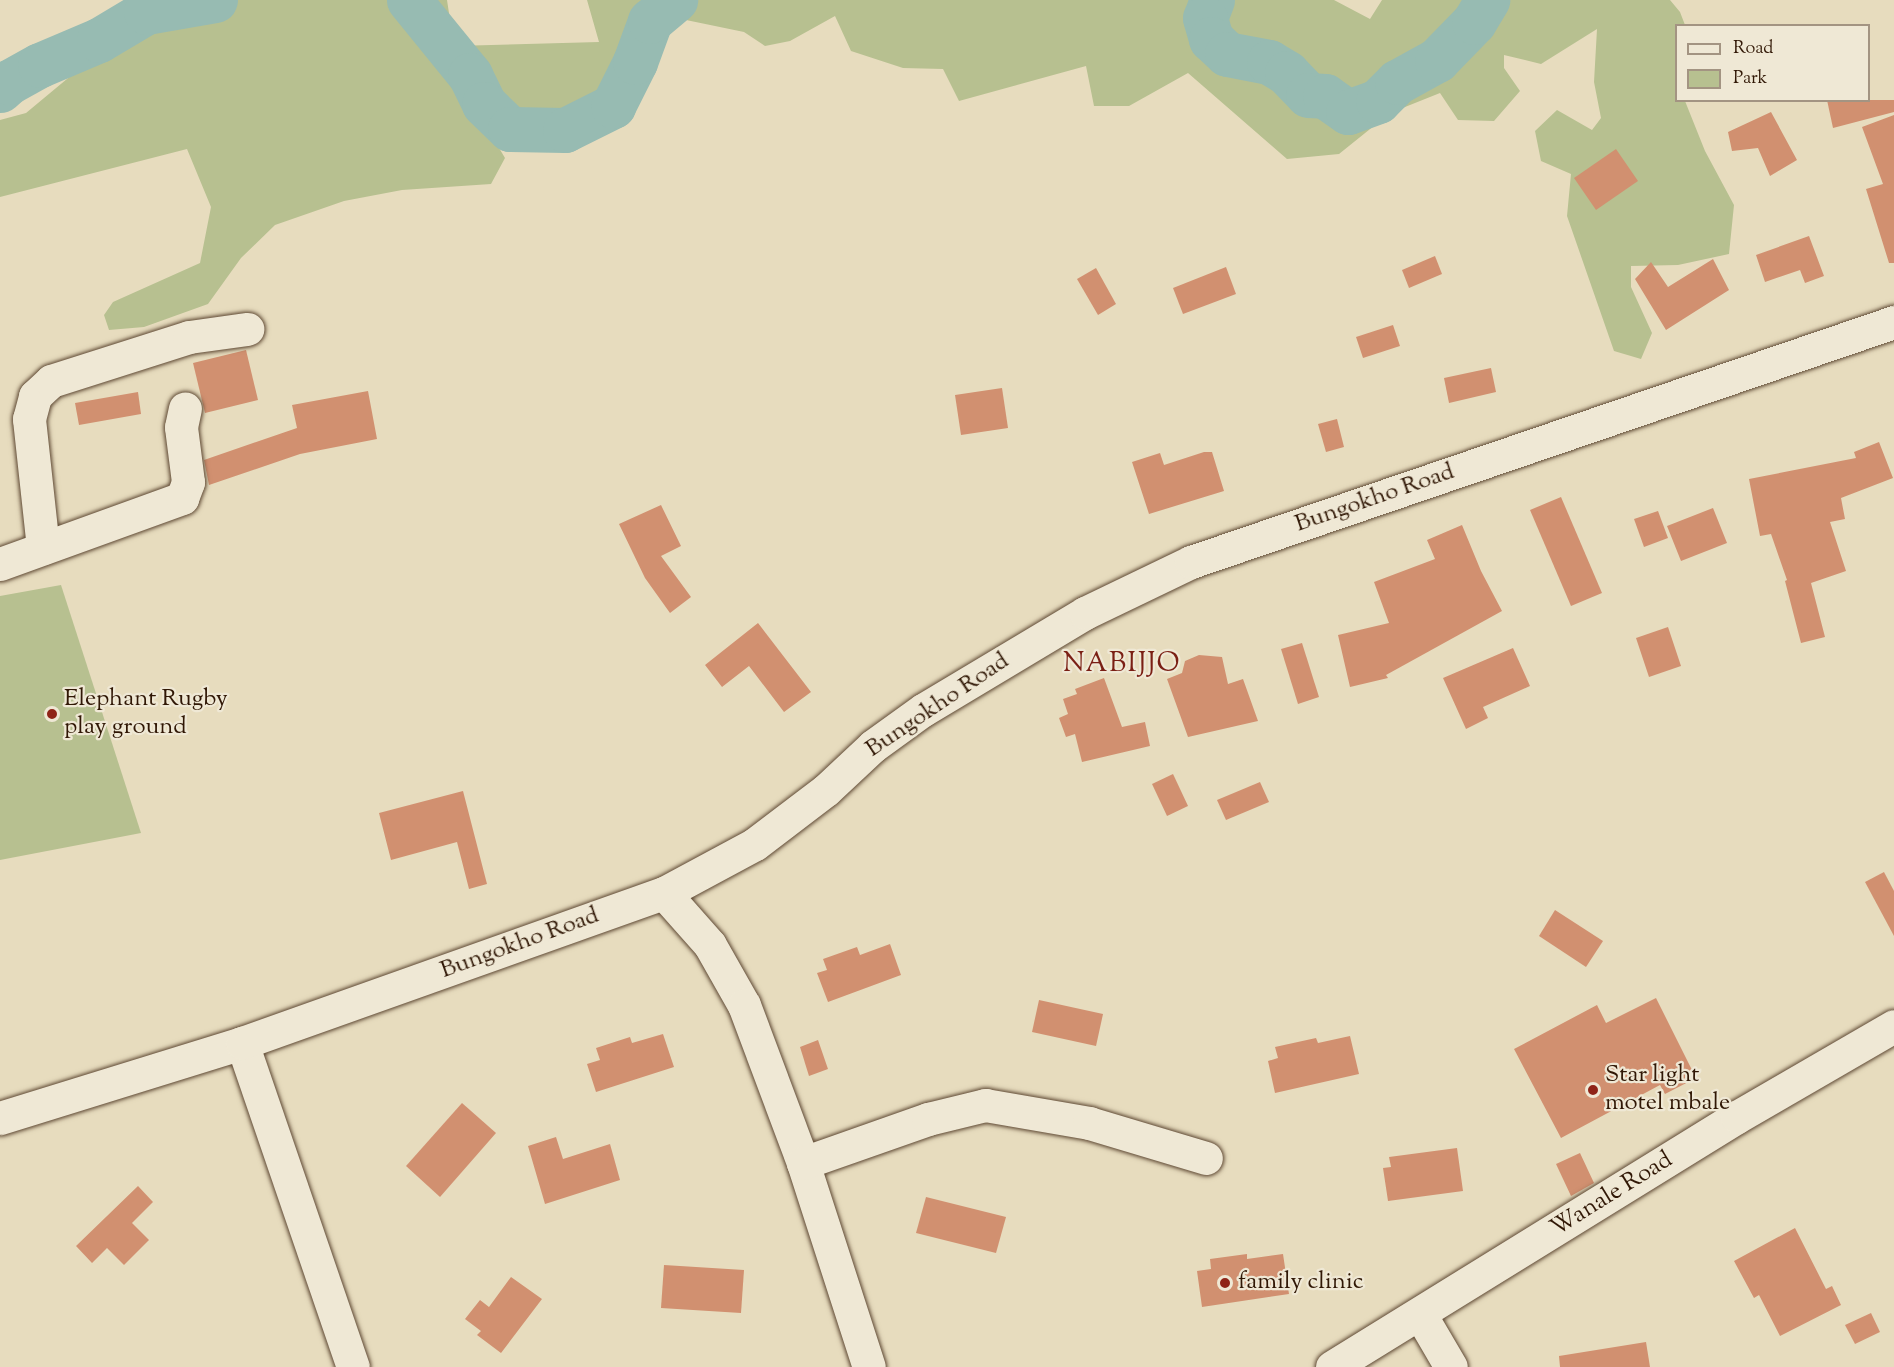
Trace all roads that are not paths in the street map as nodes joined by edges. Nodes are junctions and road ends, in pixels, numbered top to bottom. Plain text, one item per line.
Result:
1 (1894, 322) edge
2 (247, 329) dead end
3 (186, 408) dead end
4 (43, 548) junction
5 (0, 564) edge
6 (664, 893) junction
7 (1894, 1026) edge
8 (242, 1043) junction
9 (0, 1118) edge
10 (1206, 1158) dead end
11 (803, 1163) junction
12 (1420, 1314) junction
13 (353, 1367) edge
14 (869, 1367) edge
15 (1332, 1367) edge
16 (1451, 1367) edge

1 - 6 street, Bungokho Road
2 - 4 street
3 - 4 street
4 - 5 street
6 - 8 street, Bungokho Road
6 - 11 street
7 - 12 street, Wanale Road
8 - 9 street, Bungokho Road
8 - 13 street
10 - 11 street
11 - 14 street
12 - 15 street, Wanale Road
12 - 16 street

